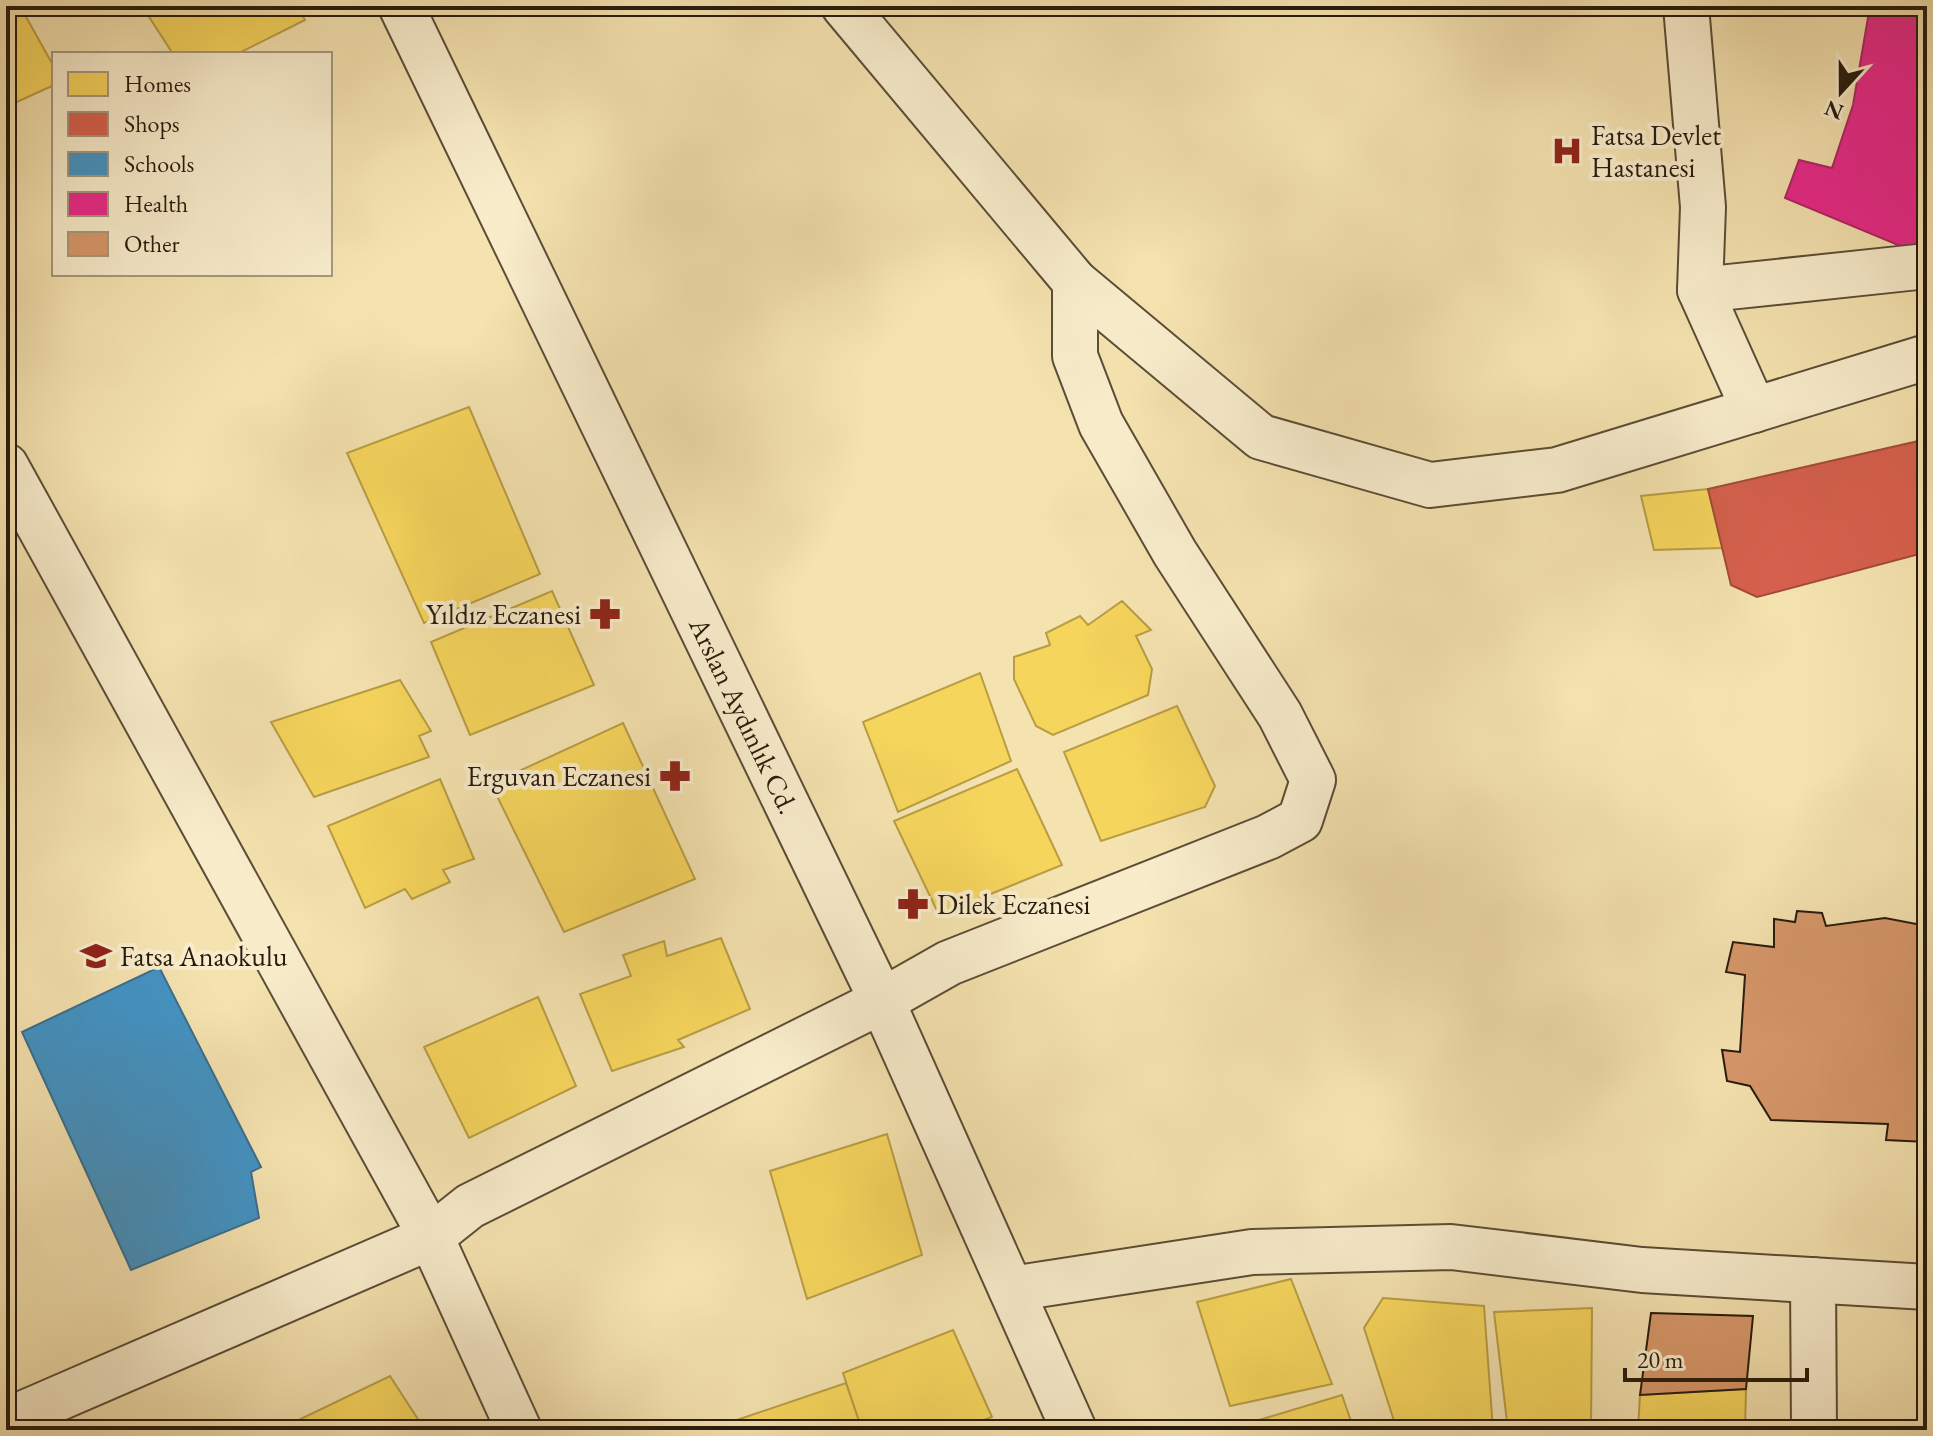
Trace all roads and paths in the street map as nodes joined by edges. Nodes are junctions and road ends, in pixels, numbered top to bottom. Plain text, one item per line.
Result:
1 (401, 6) edge
2 (844, 6) edge
3 (1686, 6) edge
4 (1927, 266) edge
5 (1075, 282) junction
6 (1700, 290) junction
7 (1927, 357) edge
8 (1754, 410) junction
9 (6, 466) edge
10 (882, 1001) junction
11 (431, 1237) junction
12 (1813, 1280) junction
13 (1927, 1287) edge
14 (1011, 1289) junction
15 (6, 1421) edge
16 (519, 1430) edge
17 (1074, 1430) edge
18 (1814, 1430) edge

1 - 10 street, Arslan Aydınlık Cd.
2 - 5 street
3 - 6 street
4 - 6 street
5 - 8 street
5 - 10 street
6 - 8 street
7 - 8 street
9 - 11 street
10 - 11 street
10 - 14 street, Arslan Aydınlık Cd.
11 - 15 street
11 - 16 street
12 - 13 street
12 - 14 street
12 - 18 street
14 - 17 street, Arslan Aydınlık Cd.

